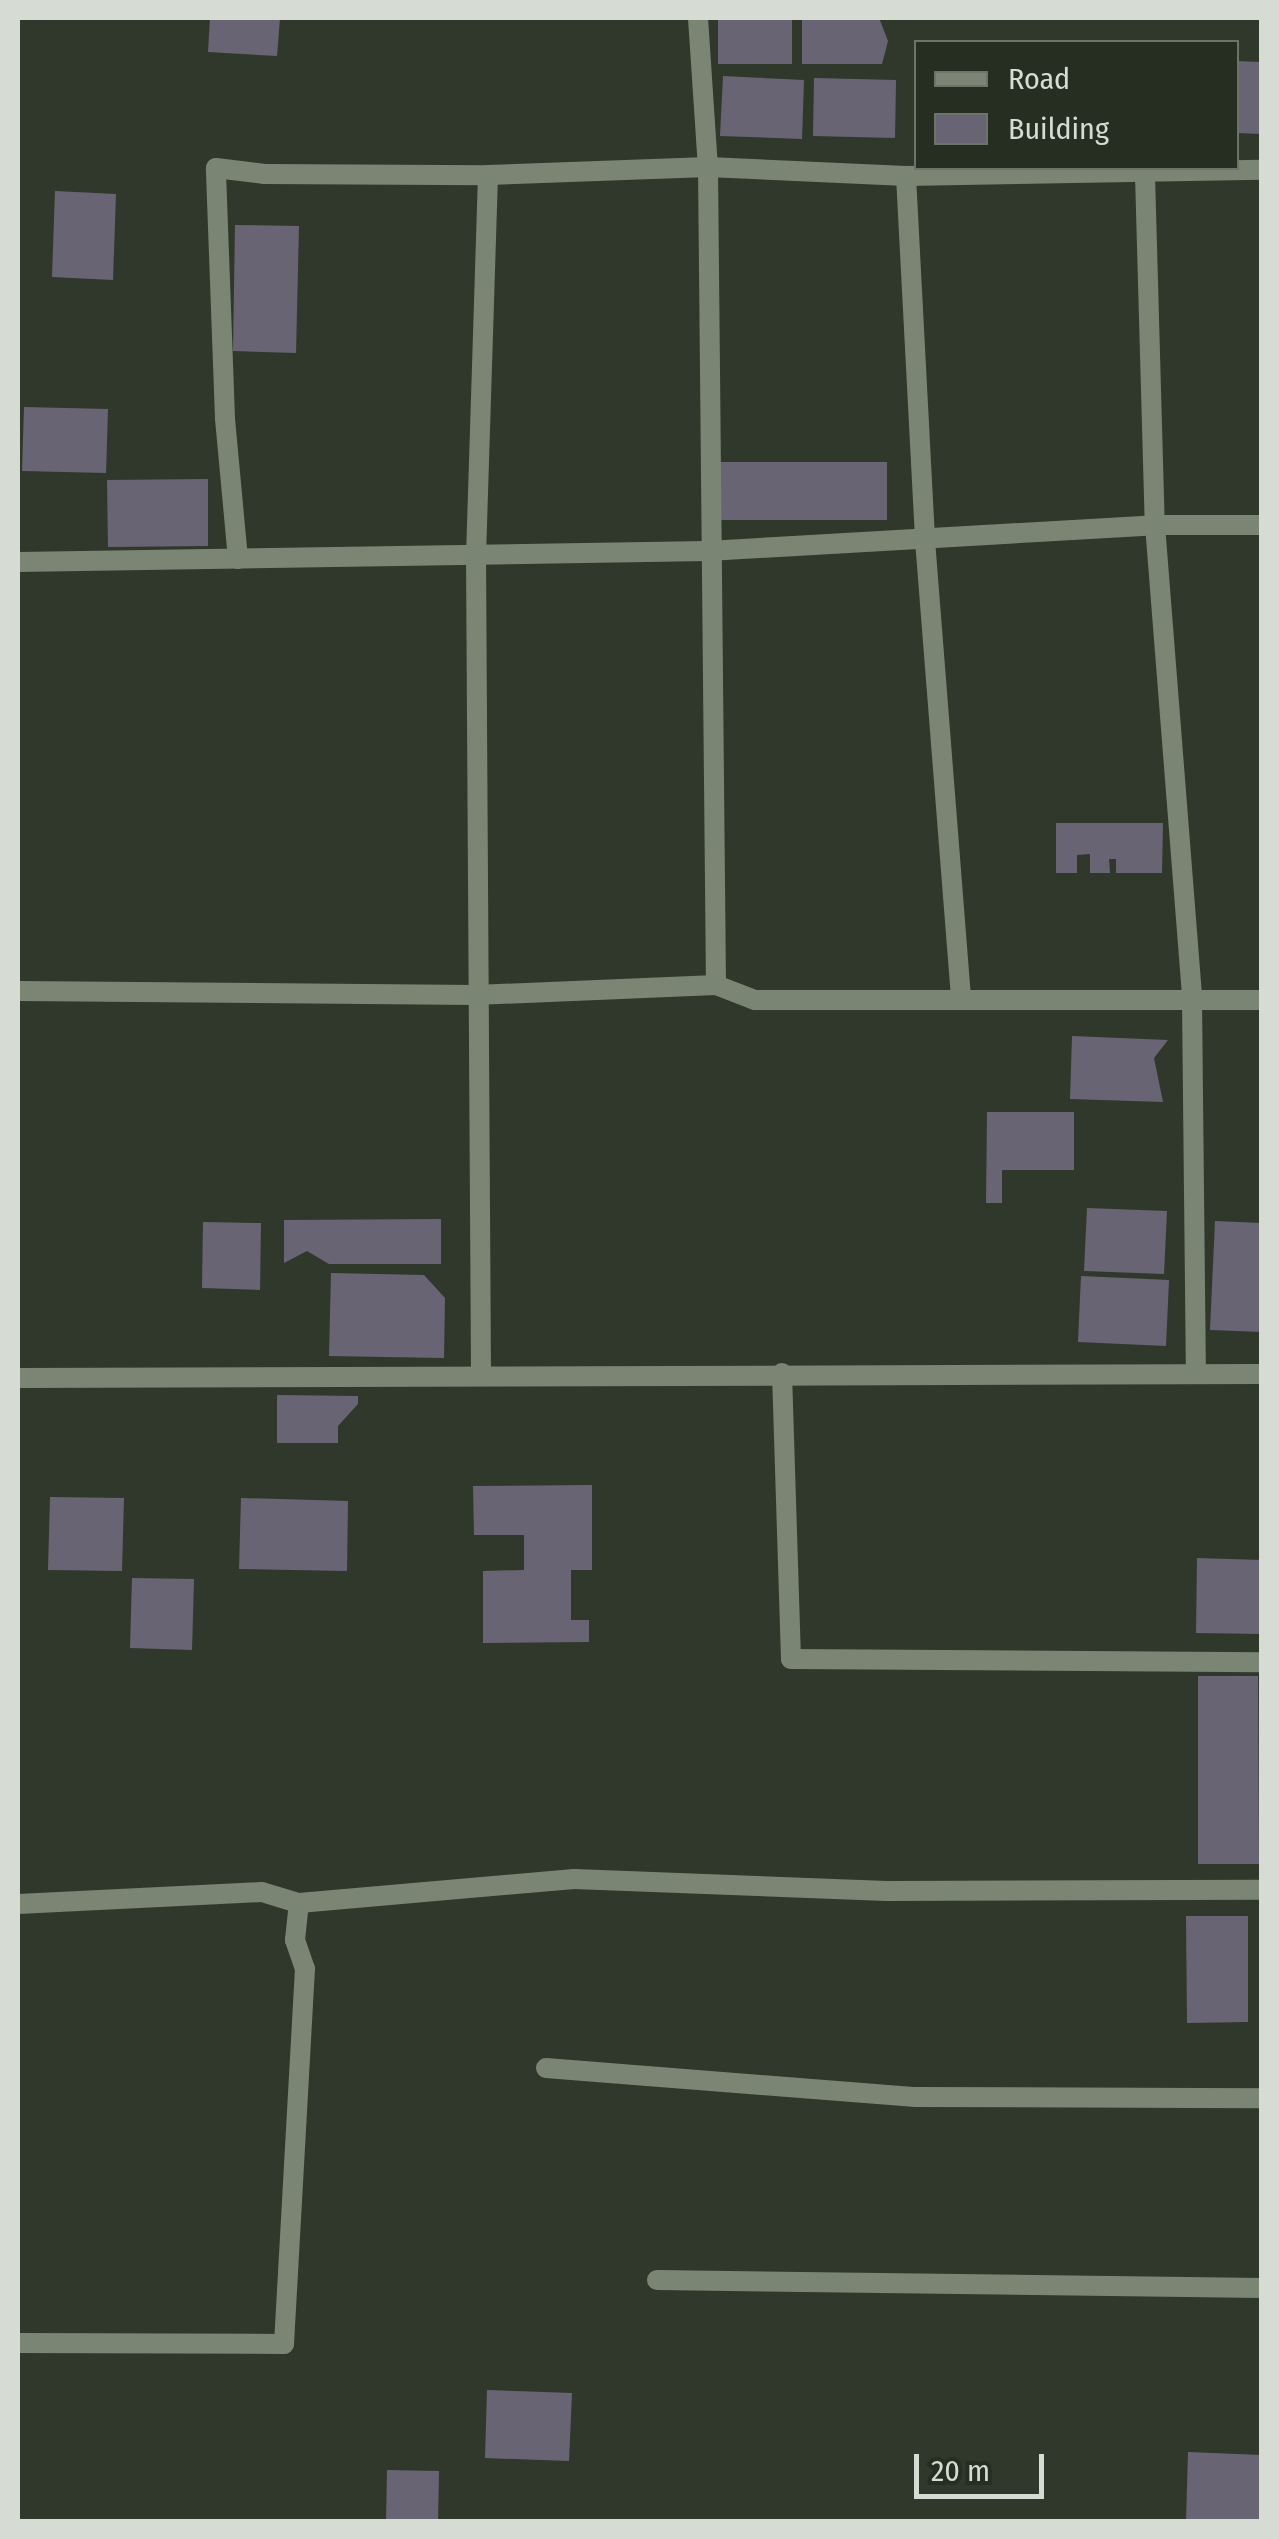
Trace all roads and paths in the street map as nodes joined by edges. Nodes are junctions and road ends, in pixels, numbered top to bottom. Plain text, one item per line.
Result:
1 (698, 18) edge
2 (708, 167) junction
3 (1262, 170) edge
4 (488, 175) junction
5 (1144, 175) junction
6 (906, 176) junction
7 (1155, 525) junction
8 (1262, 525) edge
9 (925, 540) junction
10 (708, 551) junction
11 (476, 554) junction
12 (238, 559) junction
13 (18, 562) edge
14 (716, 984) junction
15 (18, 991) edge
16 (476, 995) junction
17 (960, 996) junction
18 (1192, 1000) junction
19 (1262, 1000) edge
20 (782, 1373) junction
21 (480, 1374) junction
22 (1196, 1374) junction
23 (1262, 1374) edge
24 (18, 1378) edge
25 (1262, 1662) edge
26 (1262, 1890) edge
27 (299, 1903) junction
28 (18, 1904) edge
29 (546, 2068) dead end
30 (1262, 2098) edge
31 (657, 2280) dead end
32 (1262, 2288) edge
33 (18, 2343) edge

1 - 2 street
2 - 4 street
2 - 6 street
2 - 10 street
3 - 5 street
4 - 11 street
4 - 12 street
5 - 6 street
5 - 7 street
6 - 9 street
7 - 8 street
7 - 9 street
7 - 18 street
9 - 10 street
9 - 17 street
10 - 11 street
10 - 14 street
11 - 12 street
11 - 16 street
12 - 13 street
14 - 16 street
14 - 17 street
15 - 16 street
16 - 21 street
17 - 18 street
18 - 19 street
18 - 22 street
20 - 21 street
20 - 22 street
20 - 25 street
21 - 24 street
22 - 23 street
26 - 27 street
27 - 28 street
27 - 33 street
29 - 30 street
31 - 32 street

